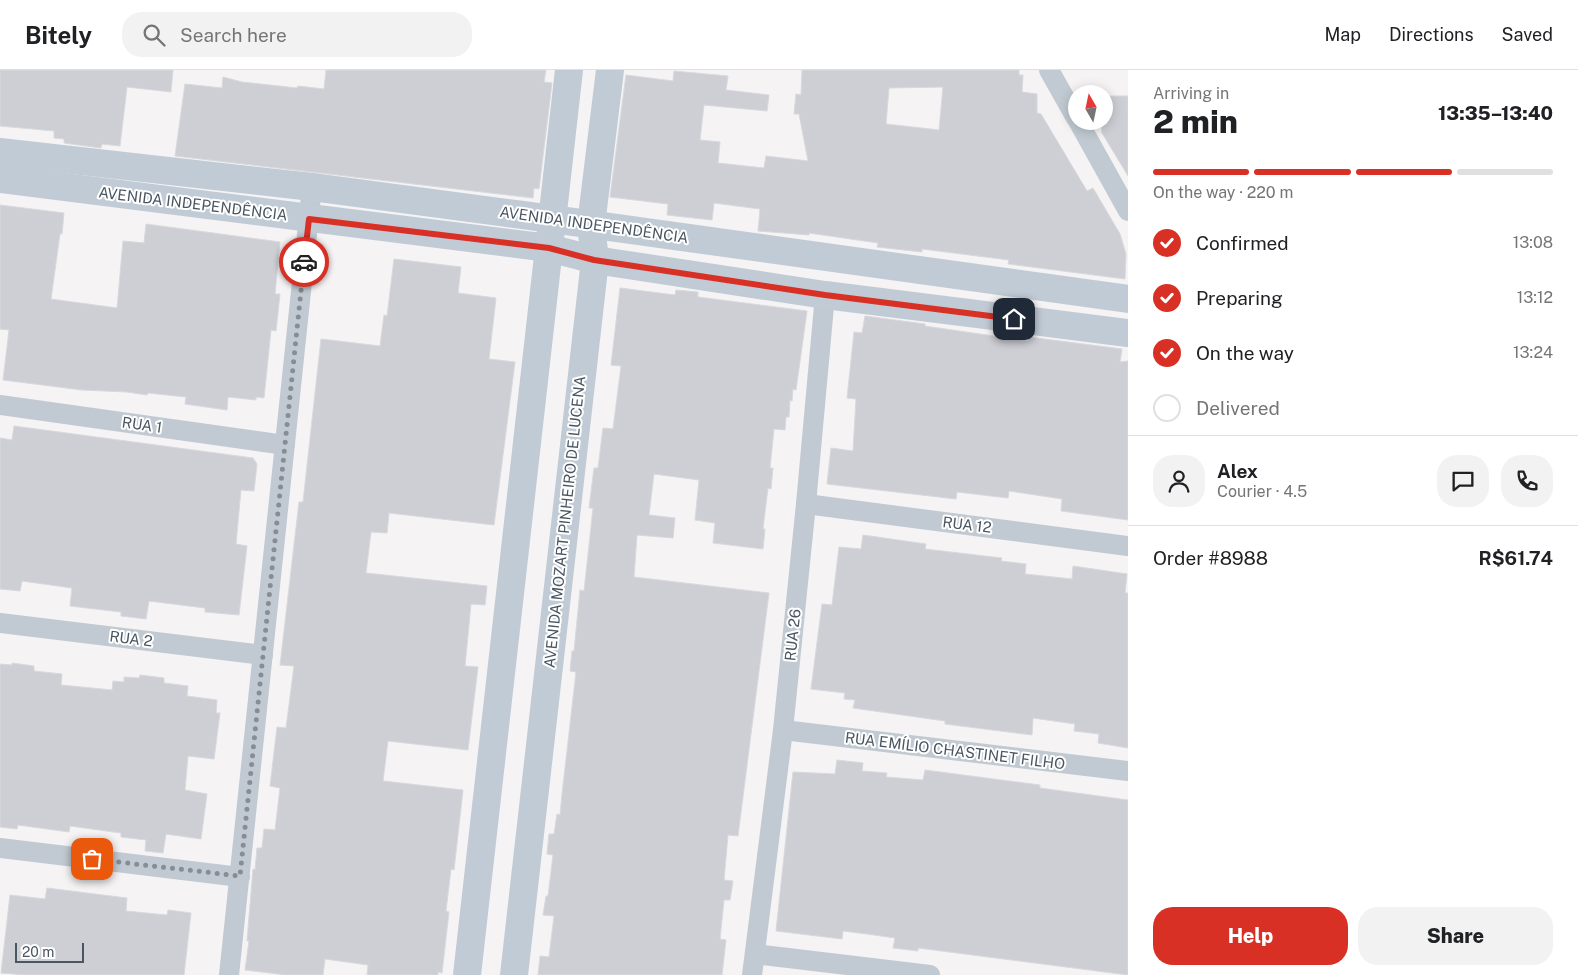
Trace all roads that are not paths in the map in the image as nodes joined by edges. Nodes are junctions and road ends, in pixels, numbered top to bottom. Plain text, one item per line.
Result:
1 (569, 70) edge
2 (610, 70) edge
3 (1049, 70) edge
4 (1068, 104) edge
5 (1083, 130) edge
6 (0, 152) edge
7 (27, 155) junction
8 (12, 181) edge
9 (312, 187) junction
10 (1128, 211) edge
11 (309, 219) junction
12 (552, 219) junction
13 (591, 225) junction
14 (549, 248) junction
15 (594, 260) junction
16 (825, 295) junction
17 (1128, 299) edge
18 (1128, 333) edge
19 (0, 404) edge
20 (284, 445) junction
21 (806, 504) junction
22 (1128, 546) edge
23 (0, 623) edge
24 (263, 655) junction
25 (783, 730) junction
26 (1128, 772) edge
27 (0, 848) edge
28 (240, 876) junction
29 (755, 954) junction
30 (229, 975) edge
31 (467, 975) edge
32 (514, 975) edge
33 (752, 975) edge
34 (930, 975) edge

1 - 12 main road
2 - 13 main road, AVENIDA MOZART PINHEIRO DE LUCENA
3 - 4 street
5 - 10 street
6 - 7 main road, AVENIDA INDEPENDÊNCIA
7 - 8 main road
7 - 9 main road, AVENIDA INDEPENDÊNCIA
8 - 11 main road, AVENIDA INDEPENDÊNCIA
9 - 11 street
9 - 12 main road, AVENIDA INDEPENDÊNCIA
11 - 14 main road, AVENIDA INDEPENDÊNCIA
11 - 20 street
12 - 13 main road, AVENIDA INDEPENDÊNCIA
12 - 14 main road
13 - 15 main road, AVENIDA MOZART PINHEIRO DE LUCENA
13 - 17 main road, AVENIDA INDEPENDÊNCIA
14 - 15 main road, AVENIDA INDEPENDÊNCIA
14 - 31 main road
15 - 16 main road, AVENIDA INDEPENDÊNCIA
15 - 32 main road, AVENIDA MOZART PINHEIRO DE LUCENA
16 - 18 main road, AVENIDA INDEPENDÊNCIA
16 - 21 street, RUA 26
19 - 20 street, RUA 1
20 - 24 street
21 - 22 street, RUA 12
21 - 25 street, RUA 26
23 - 24 street, RUA 2
24 - 28 street
25 - 26 street, RUA EMÍLIO CHASTINET FILHO
25 - 29 street, RUA 26
27 - 28 street
28 - 30 street
29 - 33 street, RUA 26
29 - 34 street

